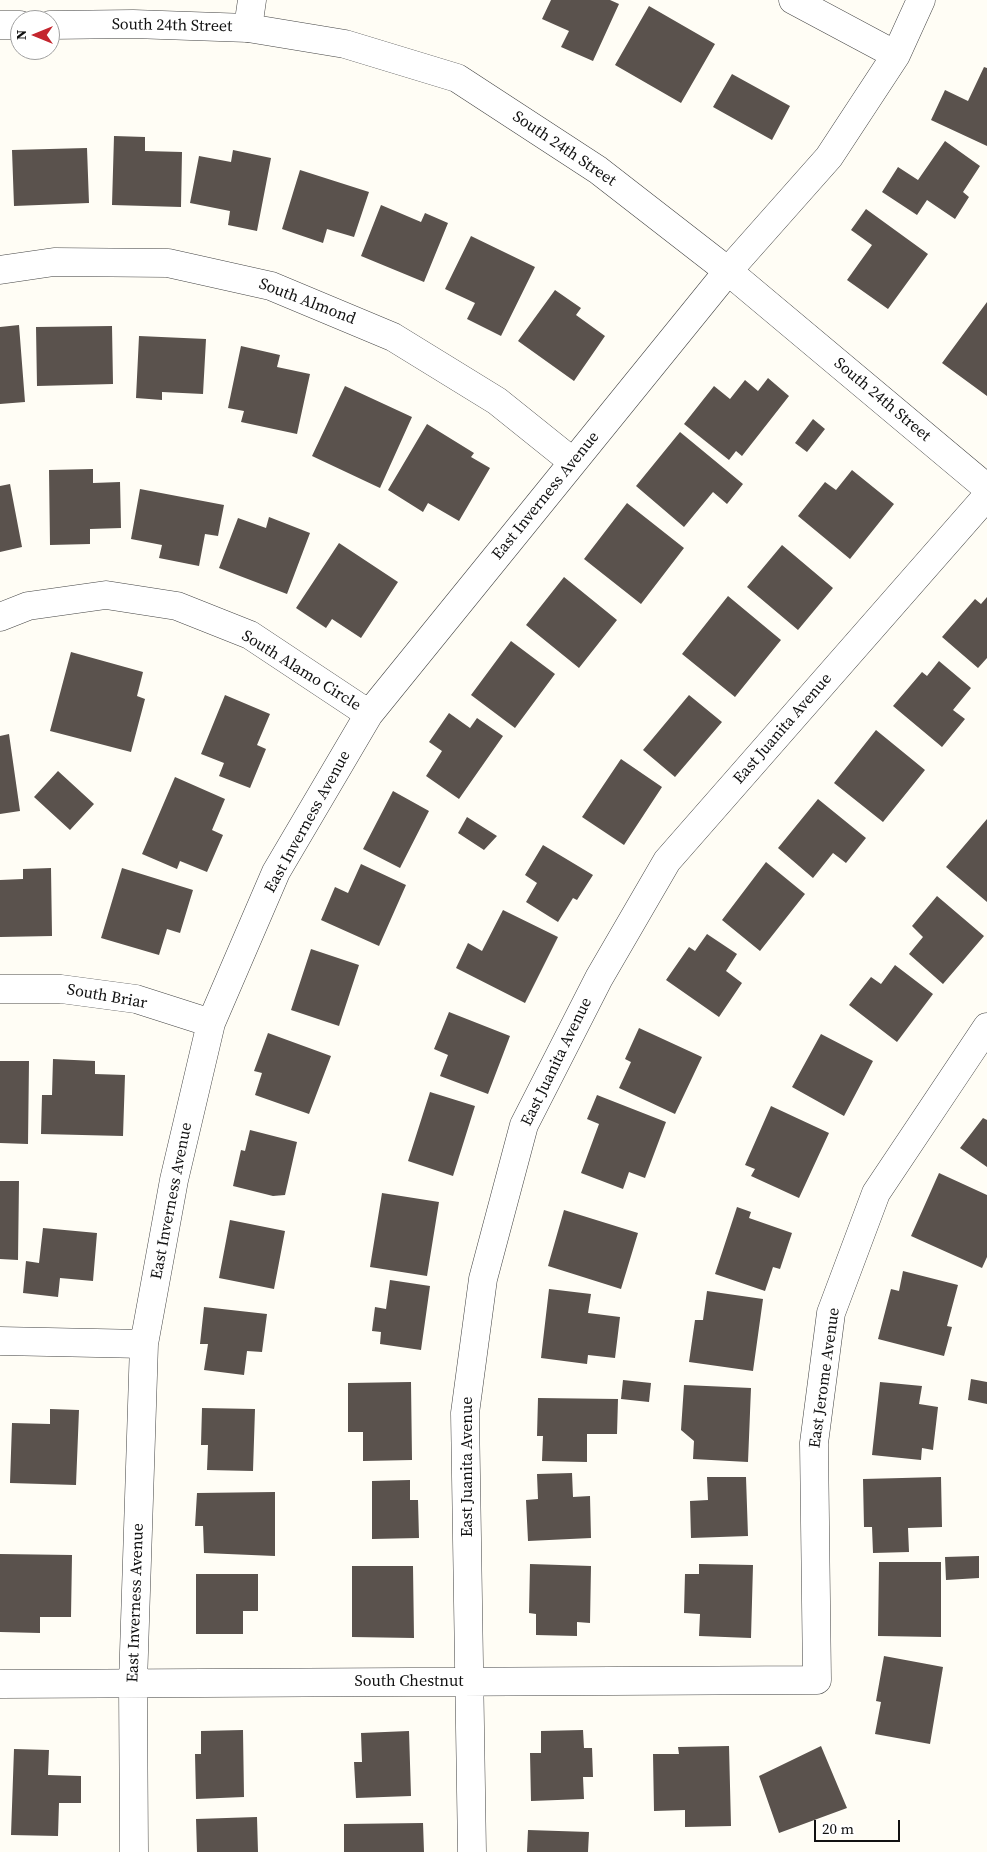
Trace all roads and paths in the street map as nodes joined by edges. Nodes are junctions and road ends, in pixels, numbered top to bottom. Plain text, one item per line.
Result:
1 (252, 0) edge
2 (793, 0) edge
3 (921, 0) edge
4 (60, 25) edge
5 (248, 28) junction
6 (896, 55) junction
7 (0, 270) edge
8 (728, 271) junction
9 (573, 462) junction
10 (987, 488) edge
11 (987, 496) edge
12 (0, 617) edge
13 (369, 714) junction
14 (0, 989) edge
15 (211, 1023) junction
16 (987, 1027) edge
17 (0, 1341) edge
18 (144, 1344) junction
19 (817, 1680) joint
20 (470, 1682) junction
21 (134, 1683) junction
22 (0, 1684) edge
23 (134, 1852) edge
24 (472, 1852) edge

1 - 5 street
2 - 6 street
3 - 6 street, East Inverness Avenue
4 - 5 street, South 24th Street
5 - 8 street, South 24th Street
6 - 8 street, East Inverness Avenue
7 - 9 street, South Almond
8 - 9 street, East Inverness Avenue
8 - 10 street, South 24th Street
9 - 13 street, East Inverness Avenue
11 - 20 street, East Juanita Avenue
12 - 13 street, South Alamo Circle
13 - 15 street, East Inverness Avenue
14 - 15 street, South Briar
15 - 18 street, East Inverness Avenue
16 - 19 street, East Jerome Avenue
17 - 18 street
18 - 21 street, East Inverness Avenue
19 - 20 street, South Chestnut
20 - 21 street, South Chestnut
20 - 24 street, East Juanita Avenue
21 - 22 street, South Chestnut
21 - 23 street, East Inverness Avenue

